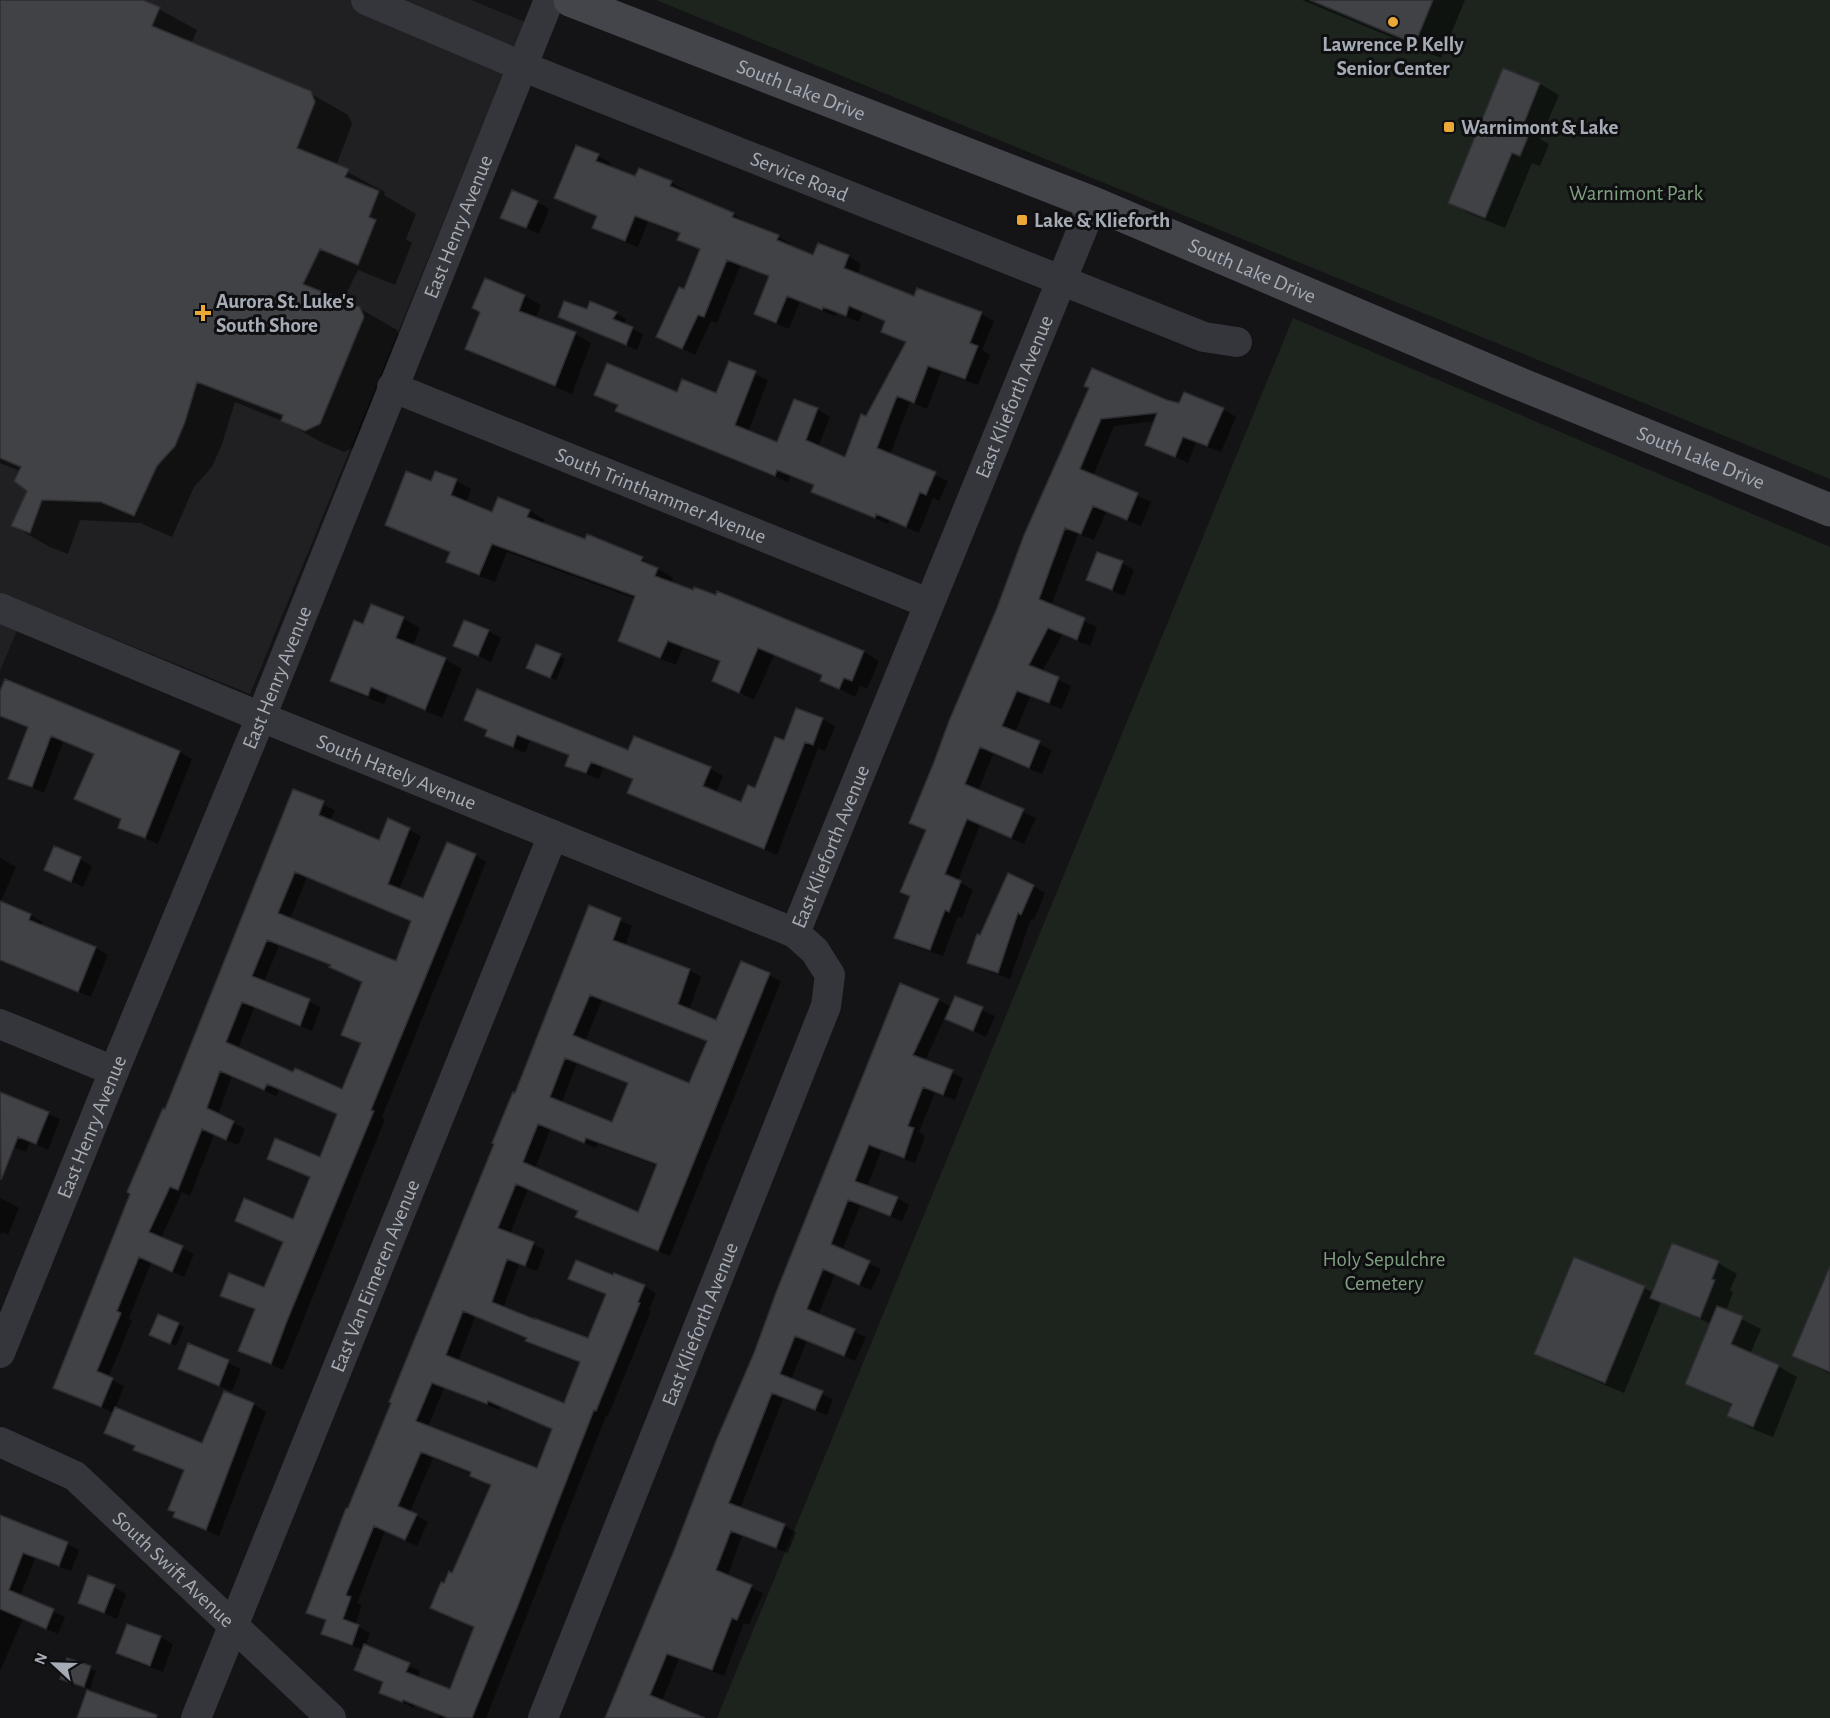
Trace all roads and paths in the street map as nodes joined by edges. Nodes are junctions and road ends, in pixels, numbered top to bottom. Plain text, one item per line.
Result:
1 (366, 0) edge
2 (549, 0) edge
3 (570, 0) edge
4 (524, 67) junction
5 (1093, 203) junction
6 (1061, 279) junction
7 (1237, 342) dead end
8 (392, 387) junction
9 (1830, 510) edge
10 (928, 603) junction
11 (0, 608) edge
12 (261, 717) junction
13 (553, 835) junction
14 (795, 933) junction
15 (0, 1024) edge
16 (114, 1071) junction
17 (0, 1353) edge
18 (0, 1442) edge
19 (233, 1625) junction
20 (196, 1718) edge
21 (331, 1718) edge
22 (543, 1718) edge

1 - 4 street, Service Road
2 - 4 street, East Henry Avenue
3 - 5 main road, South Lake Drive
4 - 6 street, Service Road
4 - 8 street, East Henry Avenue
5 - 6 street, East Klieforth Avenue
5 - 9 main road, South Lake Drive
6 - 7 street, Service Road
6 - 10 street, East Klieforth Avenue
8 - 10 street, South Trinthammer Avenue
8 - 12 street, East Henry Avenue
10 - 14 street, East Klieforth Avenue
11 - 12 street, South Hately Avenue
12 - 13 street, South Hately Avenue
12 - 16 street, East Henry Avenue
13 - 14 street, South Hately Avenue
13 - 19 street, East Van Eimeren Avenue
14 - 22 street, East Klieforth Avenue
15 - 16 street
16 - 17 street, East Henry Avenue
18 - 19 street, South Swift Avenue
19 - 20 street, East Van Eimeren Avenue
19 - 21 street, South Swift Avenue

